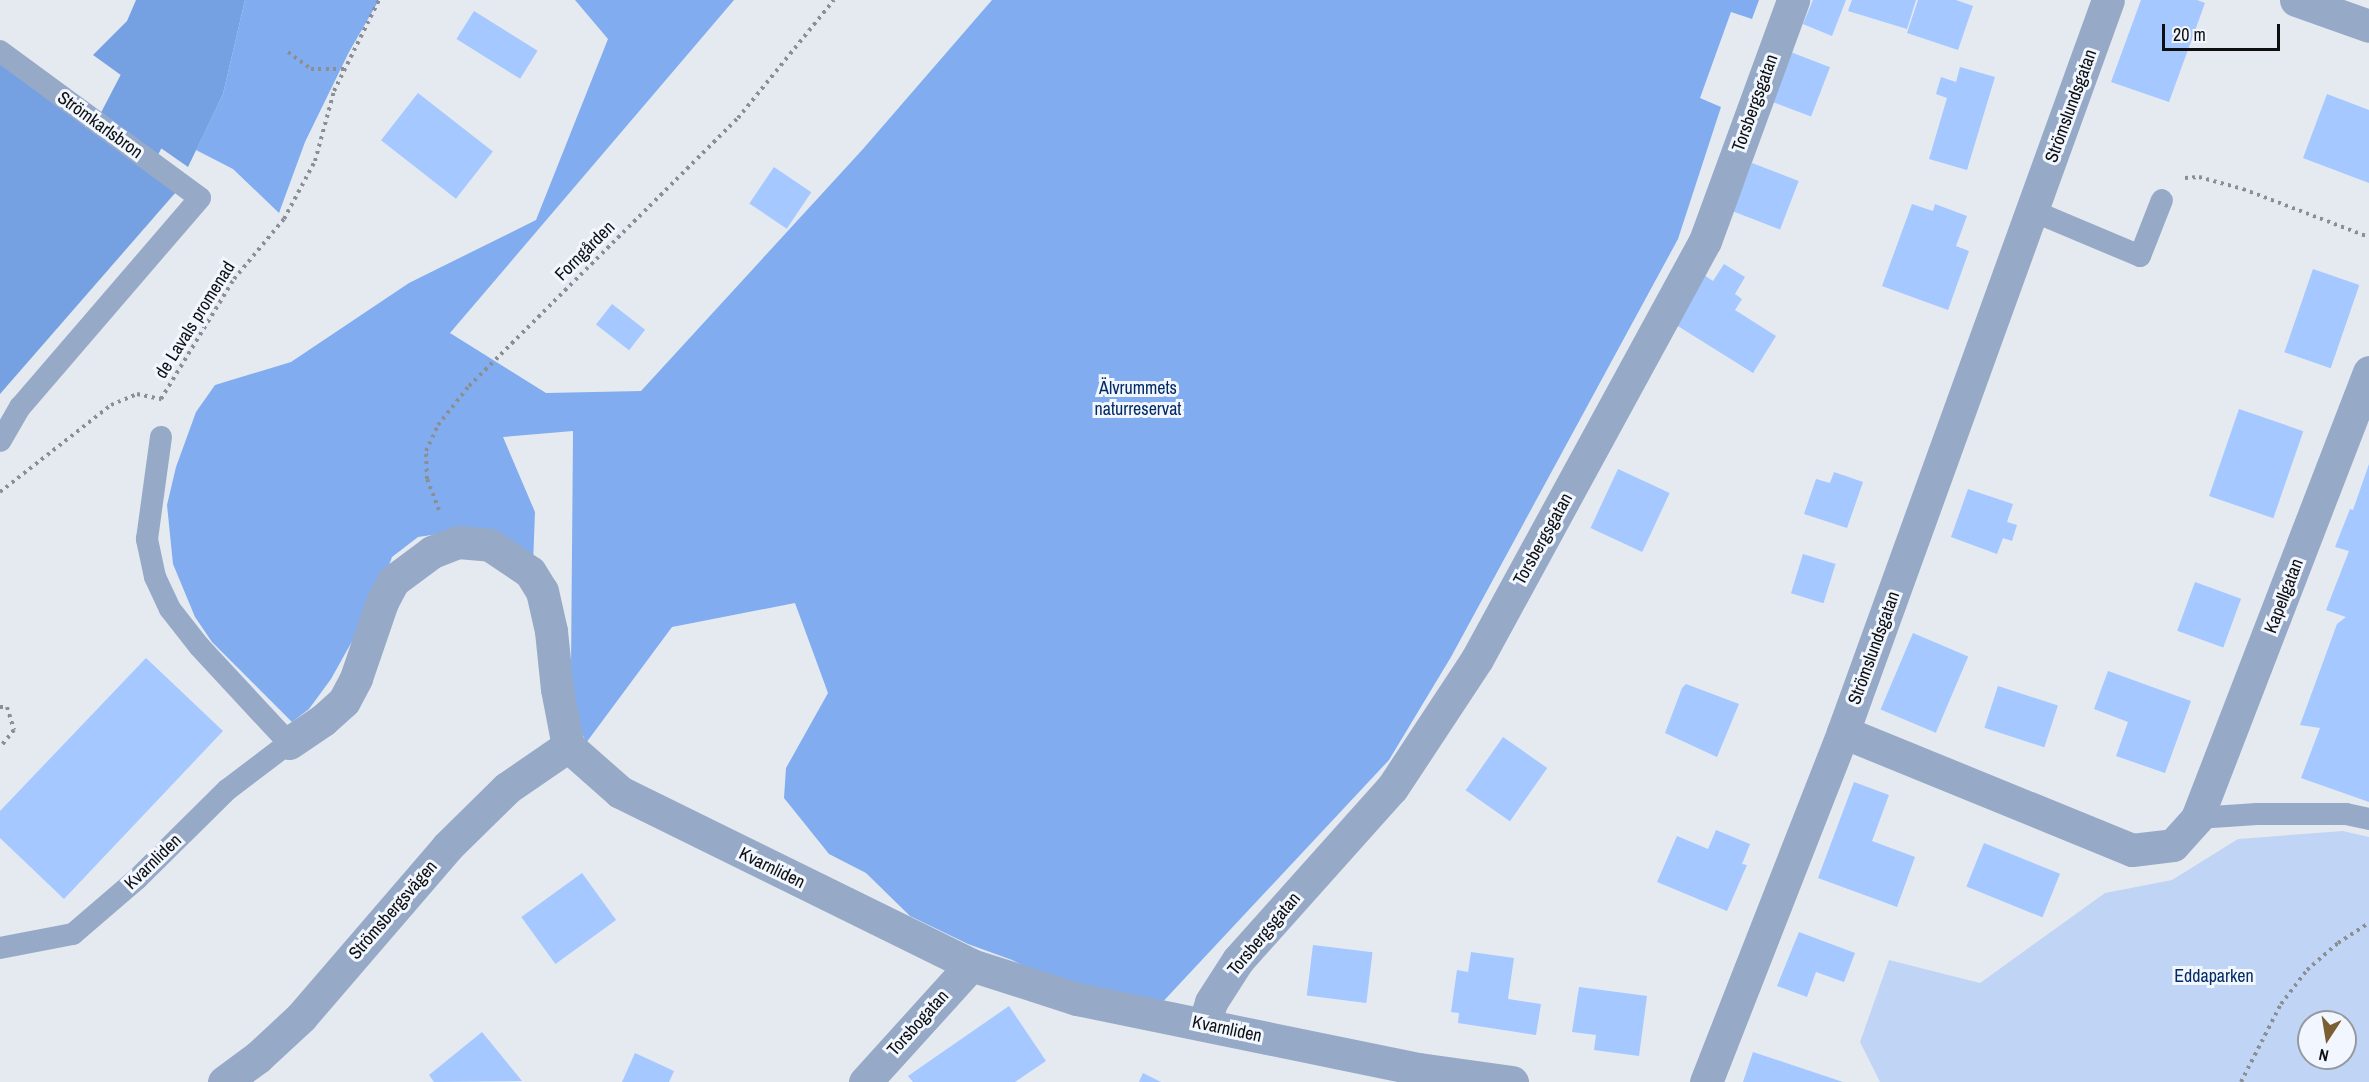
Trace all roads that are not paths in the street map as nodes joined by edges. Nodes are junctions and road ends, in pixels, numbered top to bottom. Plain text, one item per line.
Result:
1 (1793, 0) edge
2 (2108, 0) edge
3 (2296, 0) edge
4 (2369, 26) edge
5 (0, 51) edge
6 (2162, 200) road end
7 (2033, 211) junction
8 (2369, 372) edge
9 (161, 437) dead end
10 (0, 441) edge
11 (1843, 732) junction
12 (289, 743) junction
13 (568, 746) junction
14 (2197, 818) junction
15 (2369, 819) edge
16 (0, 948) edge
17 (971, 965) junction
18 (1204, 1024) junction
19 (1417, 1075) edge
20 (224, 1082) edge
21 (865, 1082) edge
22 (1512, 1082) edge
23 (1706, 1082) edge

1 - 18 street, Torsbergsgatan
2 - 7 street, Strömslundsgatan
3 - 4 street
5 - 10 lane, Strömkarlsbron
6 - 7 lane
7 - 11 street, Strömslundsgatan
8 - 14 street, Kapellgatan
9 - 12 lane
11 - 14 street, Kapellgatan
11 - 23 street, Strömslundsgatan
12 - 13 street, Kvarnliden
12 - 16 lane, Kvarnliden
13 - 17 street, Kvarnliden
13 - 20 street, Strömsbergsvägen
14 - 15 lane
17 - 18 street, Kvarnliden
17 - 21 street, Torsbogatan
18 - 19 street, Kvarnliden
19 - 22 street, Kvarnliden

